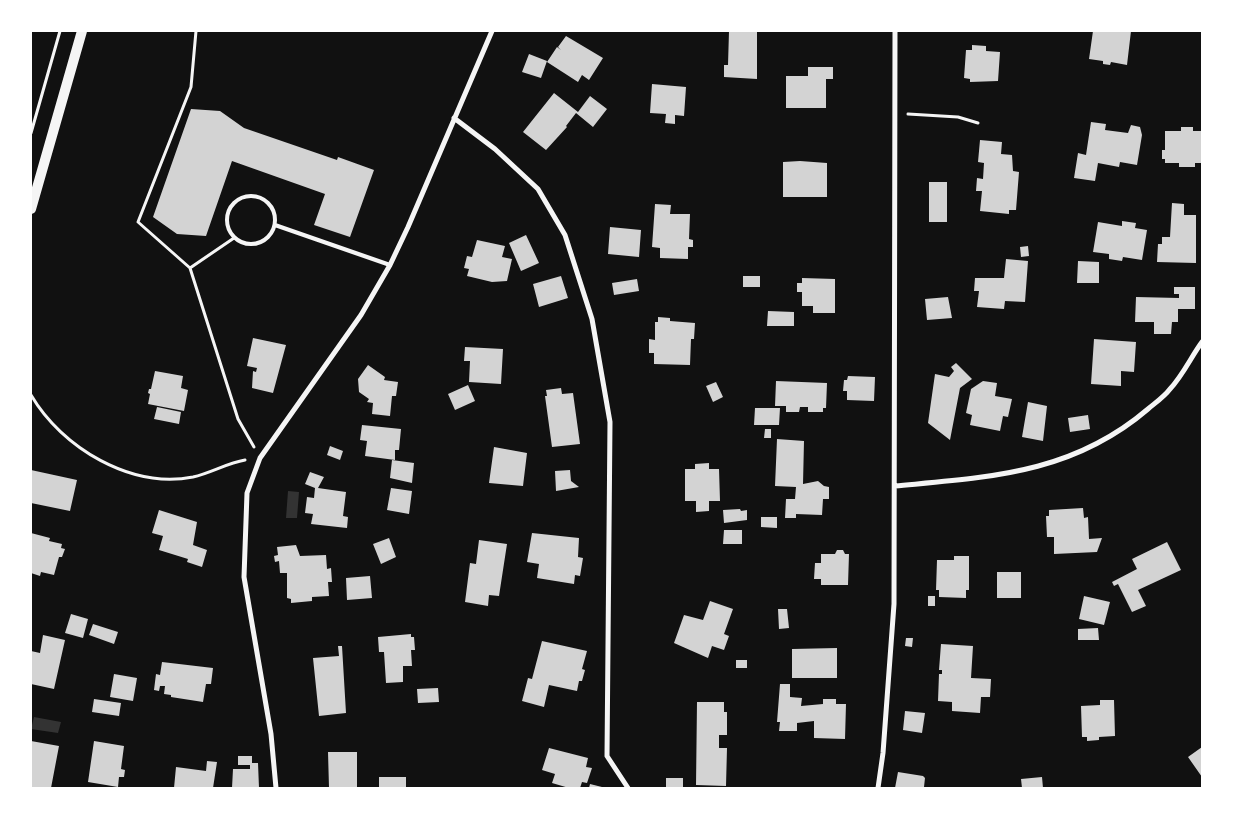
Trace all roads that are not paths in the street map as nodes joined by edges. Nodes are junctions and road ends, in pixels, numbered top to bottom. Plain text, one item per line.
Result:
1 (82, 31) edge
2 (492, 31) edge
3 (896, 31) edge
4 (454, 118) junction
5 (31, 209) edge
6 (274, 225) junction
7 (390, 265) junction
8 (1202, 342) edge
9 (895, 486) junction
10 (276, 788) edge
11 (628, 788) edge
12 (878, 788) edge

1 - 5 main road
2 - 4 street
3 - 9 street
4 - 7 street
4 - 11 street
6 - 6 lane
6 - 7 lane
7 - 10 street
8 - 9 street
9 - 12 street

